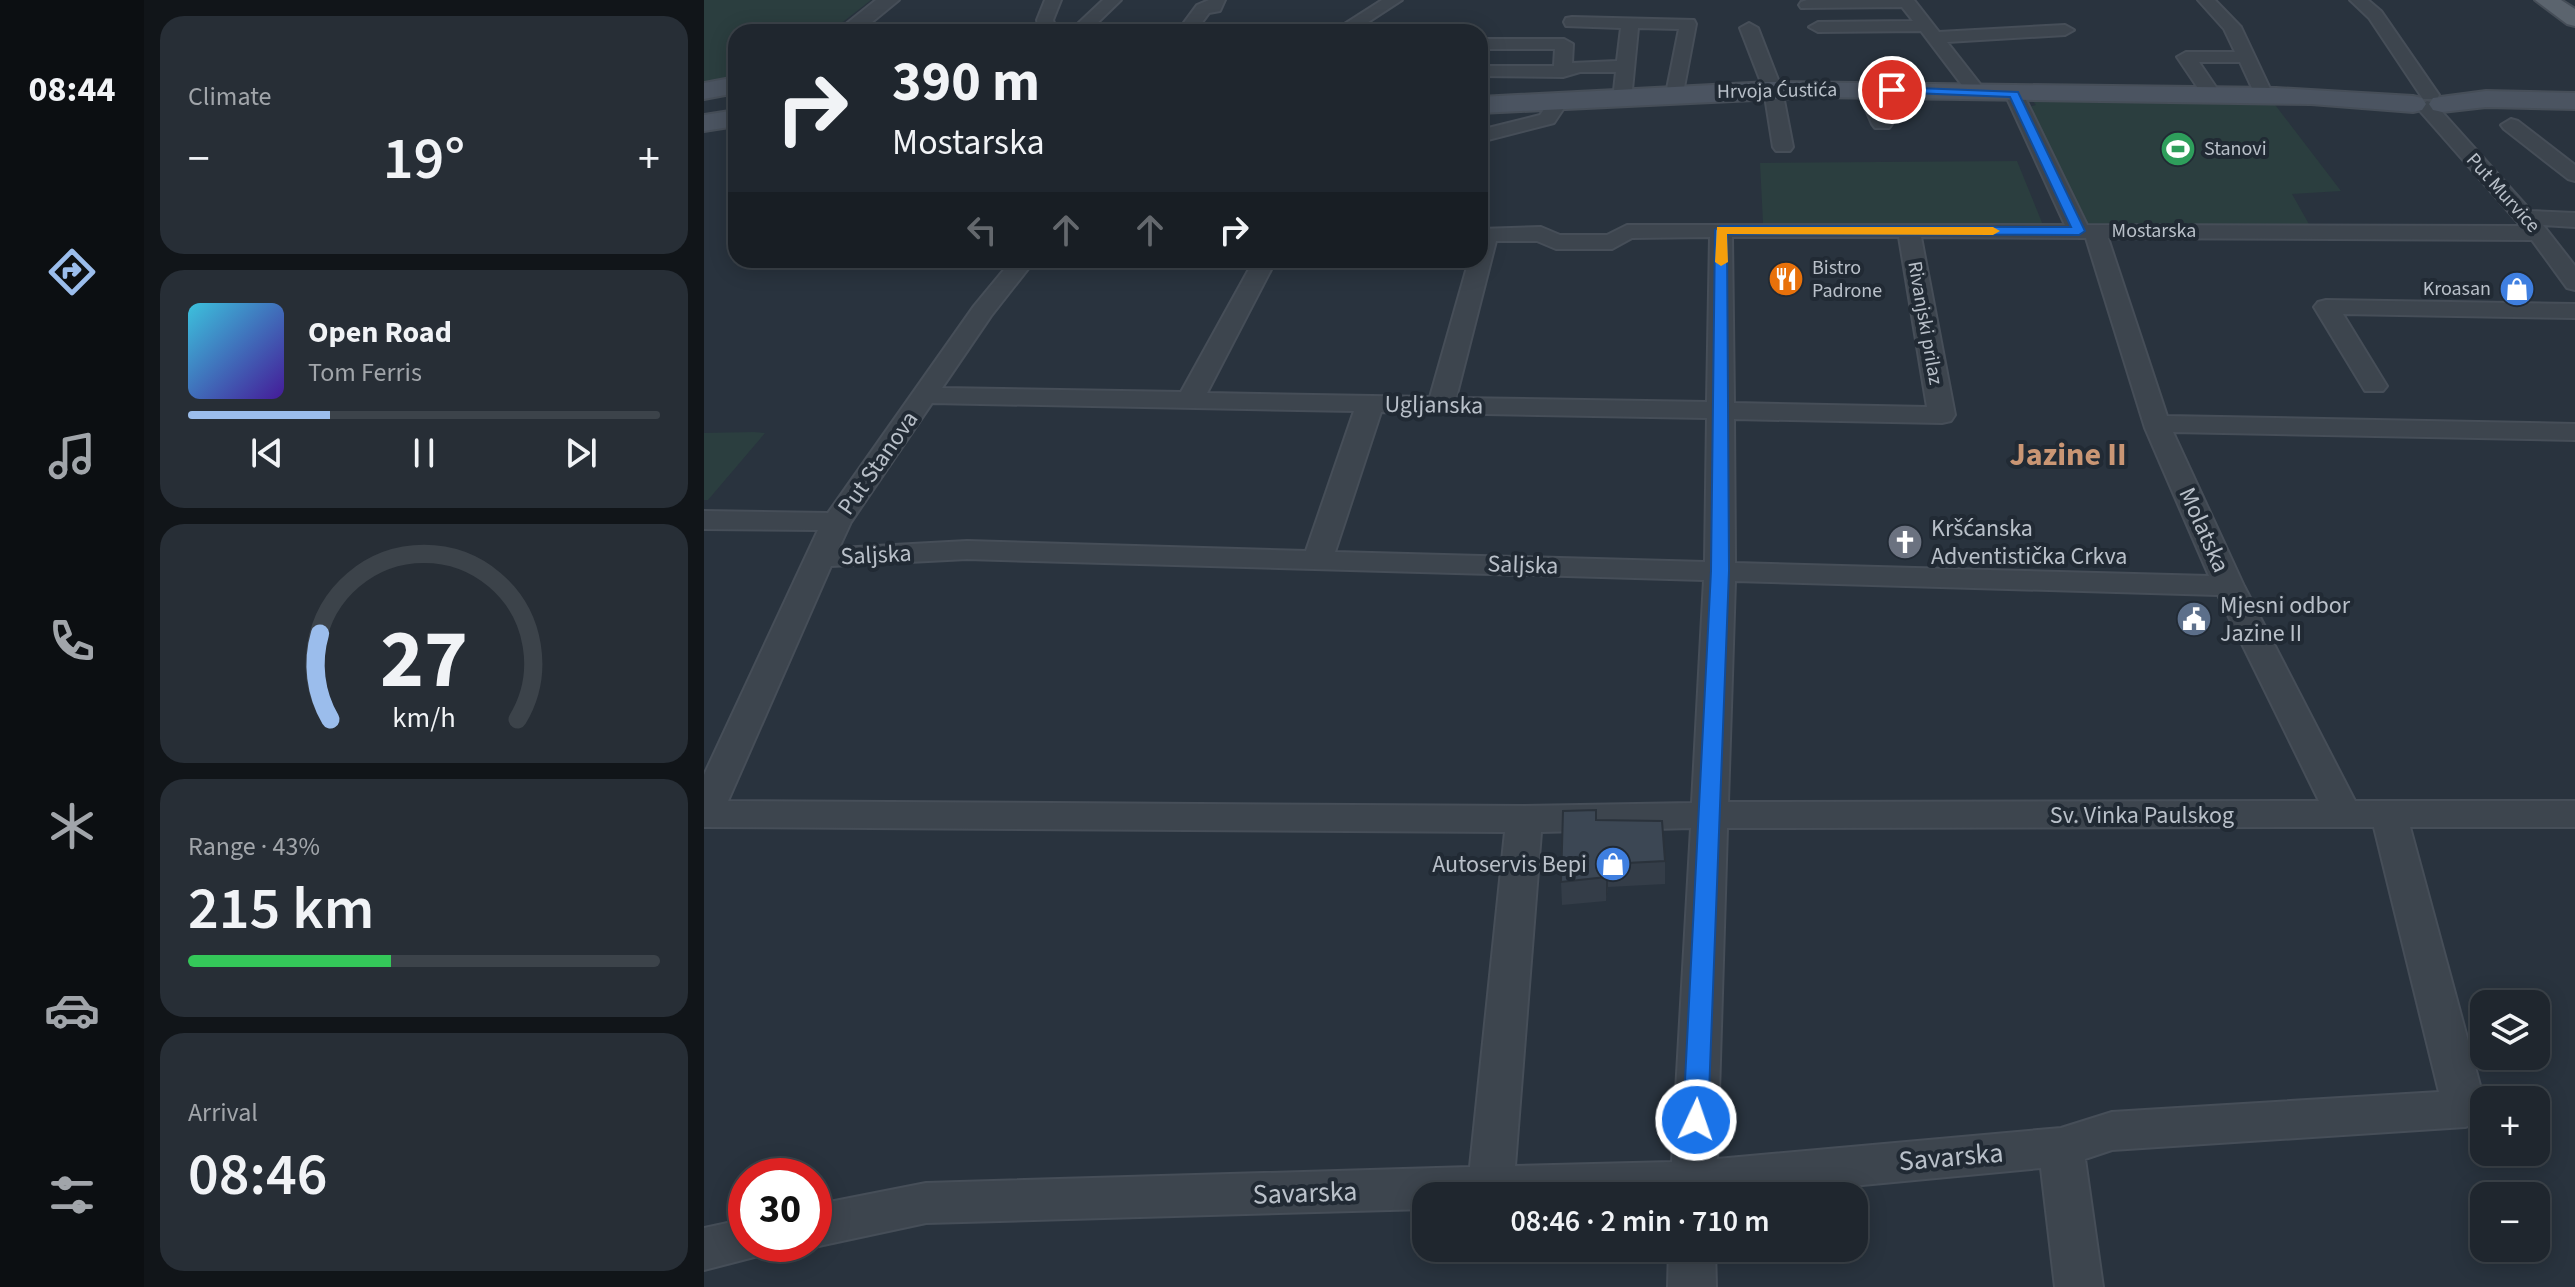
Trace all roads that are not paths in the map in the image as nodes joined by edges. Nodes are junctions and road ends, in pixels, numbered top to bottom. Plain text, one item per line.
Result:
1 (889, 0) edge
2 (1053, 0) edge
3 (1113, 0) edge
4 (1217, 0) edge
5 (1396, 0) edge
6 (2206, 0) edge
7 (2358, 0) edge
8 (2546, 0) edge
9 (2569, 0) edge
10 (1905, 1) edge
11 (2575, 4) edge
12 (1807, 5) dead end
13 (1391, 19) dead end
14 (2575, 19) edge
15 (1572, 22) dead end
16 (1630, 23) junction
17 (858, 24) edge
18 (1046, 24) edge
19 (1087, 24) edge
20 (1192, 24) edge
21 (1355, 24) edge
22 (1818, 27) dead end
23 (1749, 28) dead end
24 (2065, 30) dead end
25 (1930, 31) junction
26 (1488, 44) edge
27 (2245, 57) junction
28 (1626, 66) junction
29 (1488, 71) edge
30 (1563, 72) junction
31 (728, 87) edge
32 (1866, 89) junction
33 (1773, 90) junction
34 (704, 92) edge
35 (728, 92) edge
36 (1978, 93) junction
37 (1675, 94) junction
38 (2213, 96) junction
39 (2265, 97) junction
40 (2421, 97) junction
41 (2015, 98) junction
42 (1622, 100) junction
43 (2570, 102) edge
44 (1488, 105) edge
45 (1557, 105) junction
46 (704, 114) edge
47 (728, 114) edge
48 (728, 119) edge
49 (704, 122) edge
50 (1882, 124) dead end
51 (2511, 125) dead end
52 (1488, 134) edge
53 (1783, 147) dead end
54 (2575, 175) edge
55 (2575, 220) edge
56 (2531, 225) junction
57 (1721, 230) junction
58 (1909, 231) junction
59 (2087, 231) junction
60 (1488, 234) edge
61 (1017, 268) edge
62 (1261, 268) edge
63 (1478, 268) edge
64 (2575, 283) edge
65 (2575, 311) edge
66 (2374, 386) dead end
67 (927, 395) junction
68 (1190, 400) junction
69 (1370, 404) junction
70 (1441, 405) junction
71 (1722, 412) junction
72 (1942, 415) joint
73 (2157, 424) junction
74 (2575, 432) edge
75 (704, 520) edge
76 (836, 522) junction
77 (818, 558) junction
78 (1318, 559) junction
79 (1720, 571) junction
80 (2229, 586) junction
81 (704, 814) edge
82 (2575, 814) edge
83 (1710, 815) junction
84 (2389, 815) junction
85 (2344, 816) junction
86 (1524, 819) junction
87 (2061, 1147) junction
88 (1492, 1182) edge
89 (1693, 1182) edge
90 (1747, 1182) edge
91 (1412, 1190) edge
92 (832, 1222) edge
93 (728, 1244) edge
94 (704, 1249) edge
95 (1692, 1262) edge
96 (1692, 1287) edge
97 (2079, 1287) edge

1 - 17 street
2 - 18 street
3 - 19 street
4 - 20 street
5 - 13 street
5 - 21 street
6 - 27 street
7 - 40 street, Put Murvice
8 - 14 main road
9 - 11 main road
10 - 12 street
10 - 25 street
15 - 16 street
16 - 28 street
16 - 37 street
22 - 25 street
23 - 33 street
24 - 25 street
25 - 36 street
26 - 30 street
27 - 38 street
27 - 39 street
28 - 30 street
28 - 42 street
29 - 30 street
31 - 34 main road
32 - 33 main road, Hrvoja Ćustića
32 - 36 main road, Hrvoja Ćustića
32 - 50 street
33 - 37 main road, Hrvoja Ćustića
33 - 53 street
34 - 35 main road
34 - 46 main road
36 - 41 main road, Hrvoja Ćustića
37 - 42 main road, Hrvoja Ćustića
38 - 39 main road, Hrvoja Ćustića
38 - 41 main road, Hrvoja Ćustića
39 - 40 main road, Hrvoja Ćustića
40 - 43 main road, Hrvoja Ćustića
40 - 56 street, Put Murvice
41 - 59 street, Molatska
42 - 45 main road, Hrvoja Ćustića
44 - 45 main road
45 - 52 street, Hrvoja Ćustića
47 - 49 street
48 - 49 main road
51 - 54 street
55 - 56 street, Mostarska
56 - 59 street, Mostarska
56 - 64 street, Put Murvice
57 - 58 street, Mostarska
57 - 60 street, Mostarska
57 - 71 street
58 - 59 street, Mostarska
58 - 72 street, Rivanjski prilaz
59 - 73 street, Molatska
61 - 67 street, Put Stanova
62 - 68 street
63 - 70 street
65 - 66 street
67 - 68 street, Ugljanska
67 - 76 street, Put Stanova
68 - 69 street, Ugljanska
69 - 70 street, Ugljanska
69 - 78 street
70 - 71 street, Ugljanska
71 - 72 street, Ugljanska
71 - 79 street
73 - 74 street
73 - 80 street, Molatska
75 - 76 street
76 - 77 street, Put Stanova
77 - 78 street, Saljska
77 - 81 street, Put Stanova
78 - 79 street, Saljska
79 - 80 street, Saljska
79 - 83 street
80 - 85 street, Molatska
81 - 86 street, Sv. Vinka Paulskog
82 - 84 street, Sv. Vinka Paulskog
83 - 85 street, Sv. Vinka Paulskog
83 - 86 street, Sv. Vinka Paulskog
83 - 89 street
84 - 85 street, Sv. Vinka Paulskog
84 - 87 street, Savarska
86 - 88 street
87 - 90 street, Savarska
87 - 97 street
91 - 92 street, Savarska
93 - 94 street
95 - 96 street

